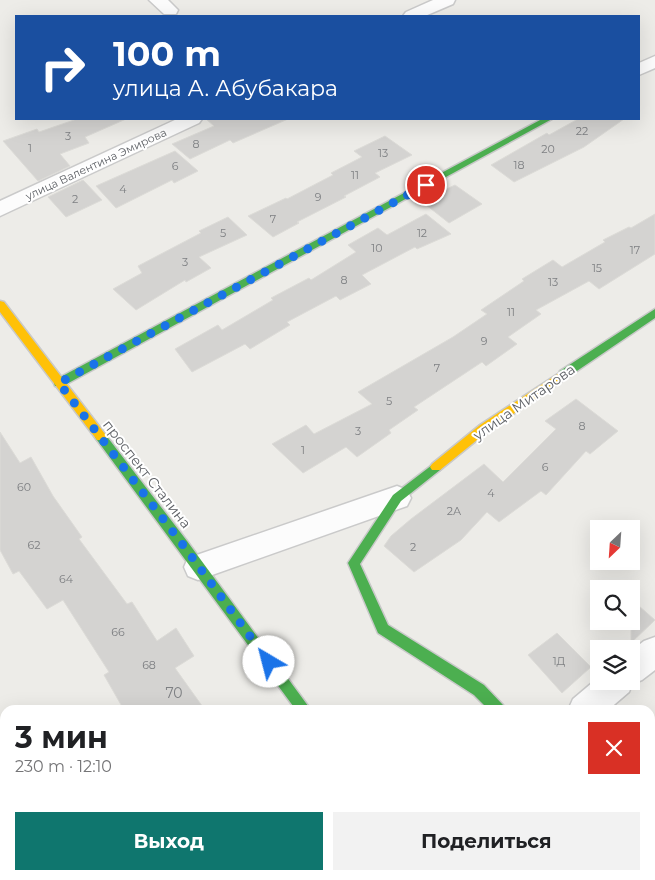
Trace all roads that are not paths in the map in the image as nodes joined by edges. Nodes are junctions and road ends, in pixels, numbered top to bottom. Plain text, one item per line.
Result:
1 (447, 0) edge
2 (414, 15) edge
3 (655, 61) edge
4 (640, 69) edge
5 (190, 120) edge
6 (546, 120) edge
7 (0, 208) edge
8 (0, 305) edge
9 (655, 313) edge
10 (59, 383) junction
11 (397, 498) junction
12 (198, 567) junction
13 (655, 650) edge
14 (640, 662) edge
15 (607, 690) edge
16 (300, 705) edge
17 (493, 705) edge
18 (590, 705) edge

1 - 2 street
3 - 4 street
5 - 7 street, улица Валентина Эмирова
6 - 10 street
8 - 10 street, проспект Сталина
9 - 11 street, улица Митарова
10 - 12 street, проспект Сталина
11 - 12 street, улица Митарова
11 - 17 street, улица Митарова
12 - 16 street, проспект Сталина
13 - 14 street
15 - 18 street

